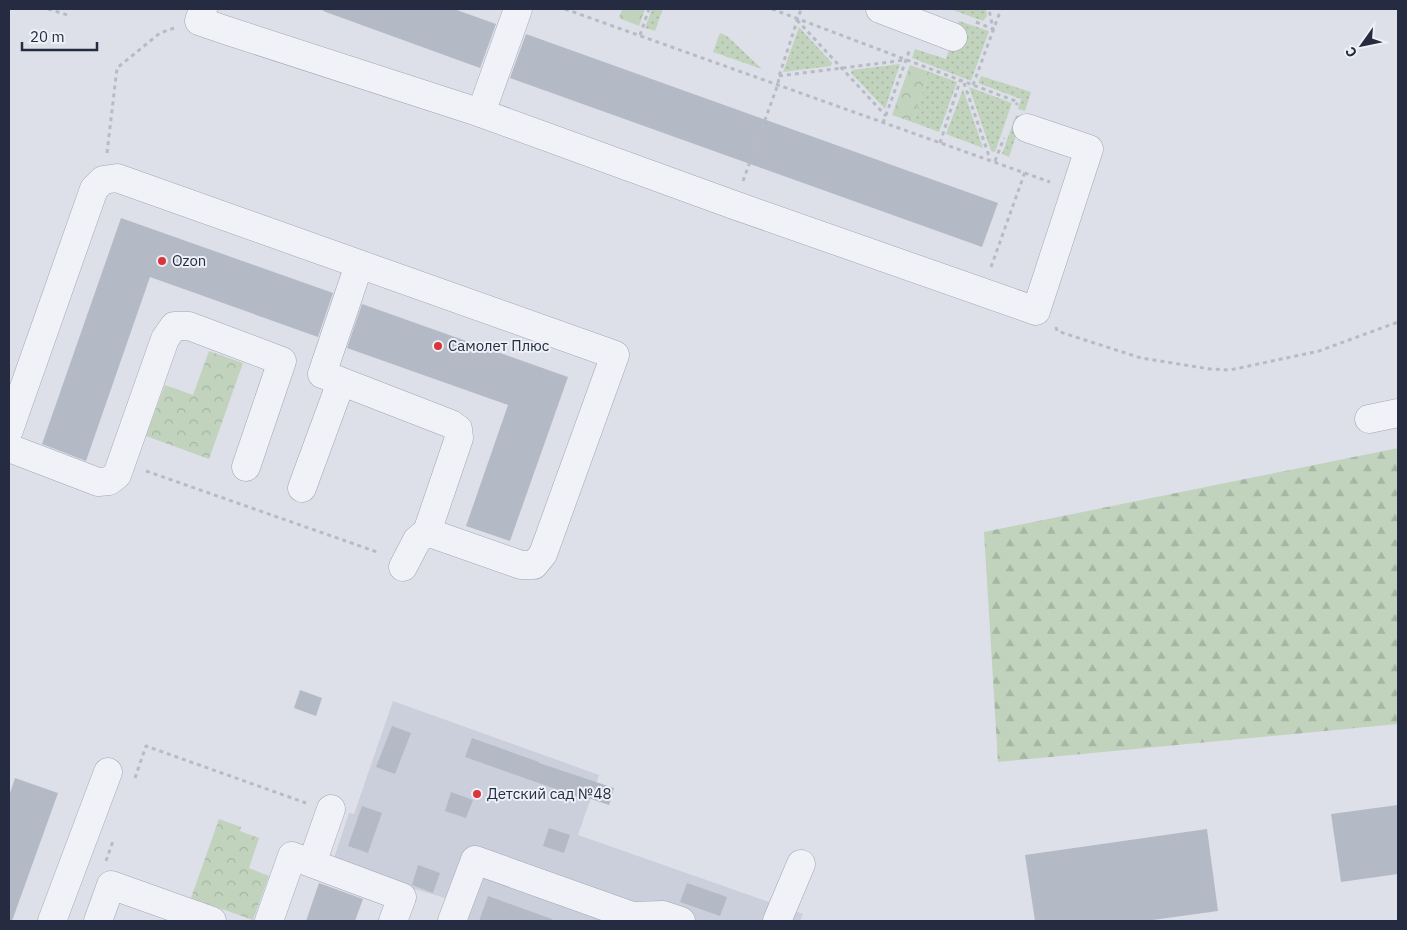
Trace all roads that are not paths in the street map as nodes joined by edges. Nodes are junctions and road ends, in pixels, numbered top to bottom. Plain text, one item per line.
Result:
1 (518, 9) edge
2 (880, 9) edge
3 (201, 15) edge
4 (953, 38) dead end
5 (480, 113) junction
6 (1015, 125) road end
7 (359, 265) junction
8 (342, 382) junction
9 (1398, 413) edge
10 (1369, 419) dead end
11 (9, 430) edge
12 (9, 448) edge
13 (246, 467) dead end
14 (302, 488) dead end
15 (427, 532) junction
16 (404, 565) road end
17 (108, 772) dead end
18 (331, 810) road end
19 (312, 863) junction
20 (801, 864) dead end
21 (52, 921) edge
22 (98, 921) edge
23 (212, 921) edge
24 (269, 921) edge
25 (393, 921) edge
26 (452, 921) edge
27 (681, 921) edge
28 (777, 921) edge

1 - 5 street
2 - 4 street
3 - 5 street
5 - 6 street
7 - 8 street
7 - 11 street
7 - 15 street
8 - 14 street
8 - 15 street
9 - 10 street
12 - 13 street
15 - 16 street
17 - 21 street
18 - 19 street
19 - 24 street
19 - 25 street
20 - 28 street
22 - 23 street
26 - 27 street

